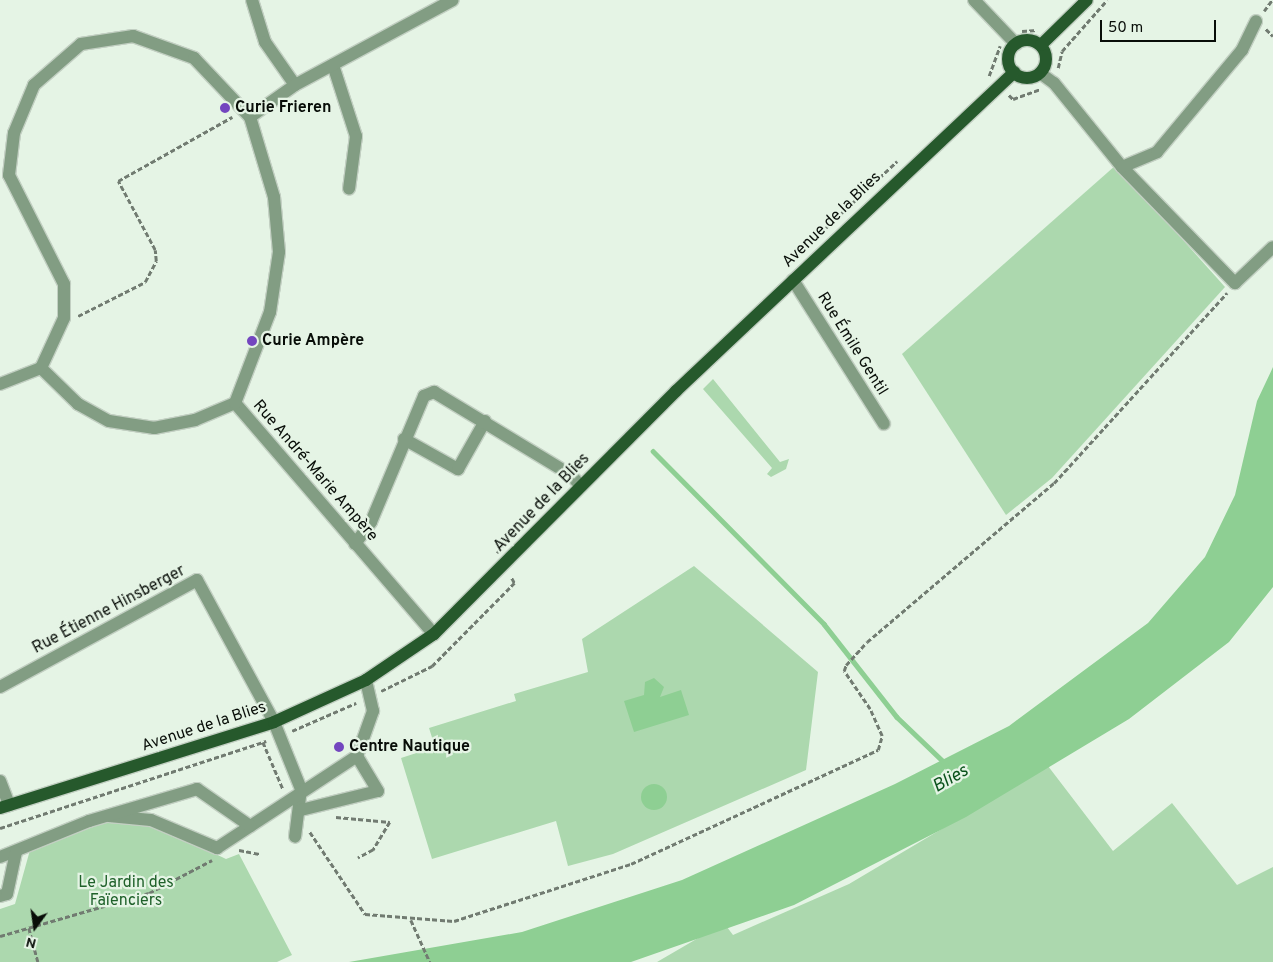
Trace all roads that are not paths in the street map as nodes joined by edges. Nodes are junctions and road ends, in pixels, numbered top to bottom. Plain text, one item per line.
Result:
1 (252, 0) edge
2 (454, 0) edge
3 (974, 0) edge
4 (1087, 0) edge
5 (1256, 21) dead end
6 (1016, 44) junction
7 (1041, 45) junction
8 (333, 65) junction
9 (1014, 72) junction
10 (1040, 72) junction
11 (295, 85) junction
12 (247, 114) junction
13 (1122, 167) junction
14 (5, 175) edge
15 (349, 189) dead end
16 (1273, 247) edge
17 (793, 280) junction
18 (41, 368) junction
19 (0, 384) edge
20 (235, 403) junction
21 (485, 421) junction
22 (884, 424) dead end
23 (404, 439) junction
24 (581, 486) junction
25 (355, 544) junction
26 (434, 634) junction
27 (366, 680) junction
28 (0, 687) edge
29 (274, 722) junction
30 (357, 756) junction
31 (0, 781) edge
32 (301, 789) junction
33 (5, 806) edge
34 (301, 814) junction
35 (109, 816) junction
36 (250, 826) junction
37 (295, 837) dead end
38 (16, 852) junction
39 (0, 857) edge
40 (0, 896) edge

1 - 11 street
2 - 8 street
3 - 6 street
4 - 7 main road
5 - 13 street
6 - 7 main road
6 - 9 main road
7 - 10 main road
8 - 11 street
8 - 15 street
9 - 10 main road
9 - 17 main road, Avenue de la Blies
10 - 13 street
11 - 12 street
12 - 14 street
12 - 20 street
13 - 16 street
14 - 18 street
17 - 22 street, Rue Émile Gentil
17 - 24 main road, Avenue de la Blies
18 - 19 street
18 - 20 street, Rue André-Marie Ampère
20 - 25 street, Rue André-Marie Ampère
21 - 23 street
21 - 23 street
21 - 24 street
23 - 25 street
24 - 26 main road, Avenue de la Blies
25 - 26 street, Rue André-Marie Ampère
26 - 27 main road, Avenue de la Blies
27 - 29 main road, Avenue de la Blies
27 - 30 street
28 - 29 street, Rue Étienne Hinsberger
29 - 32 street
29 - 33 main road, Avenue de la Blies
30 - 32 street
30 - 34 street
31 - 33 street
32 - 34 street
32 - 36 street
34 - 37 street
35 - 36 street
35 - 36 street
35 - 38 street
38 - 39 street
38 - 40 street

